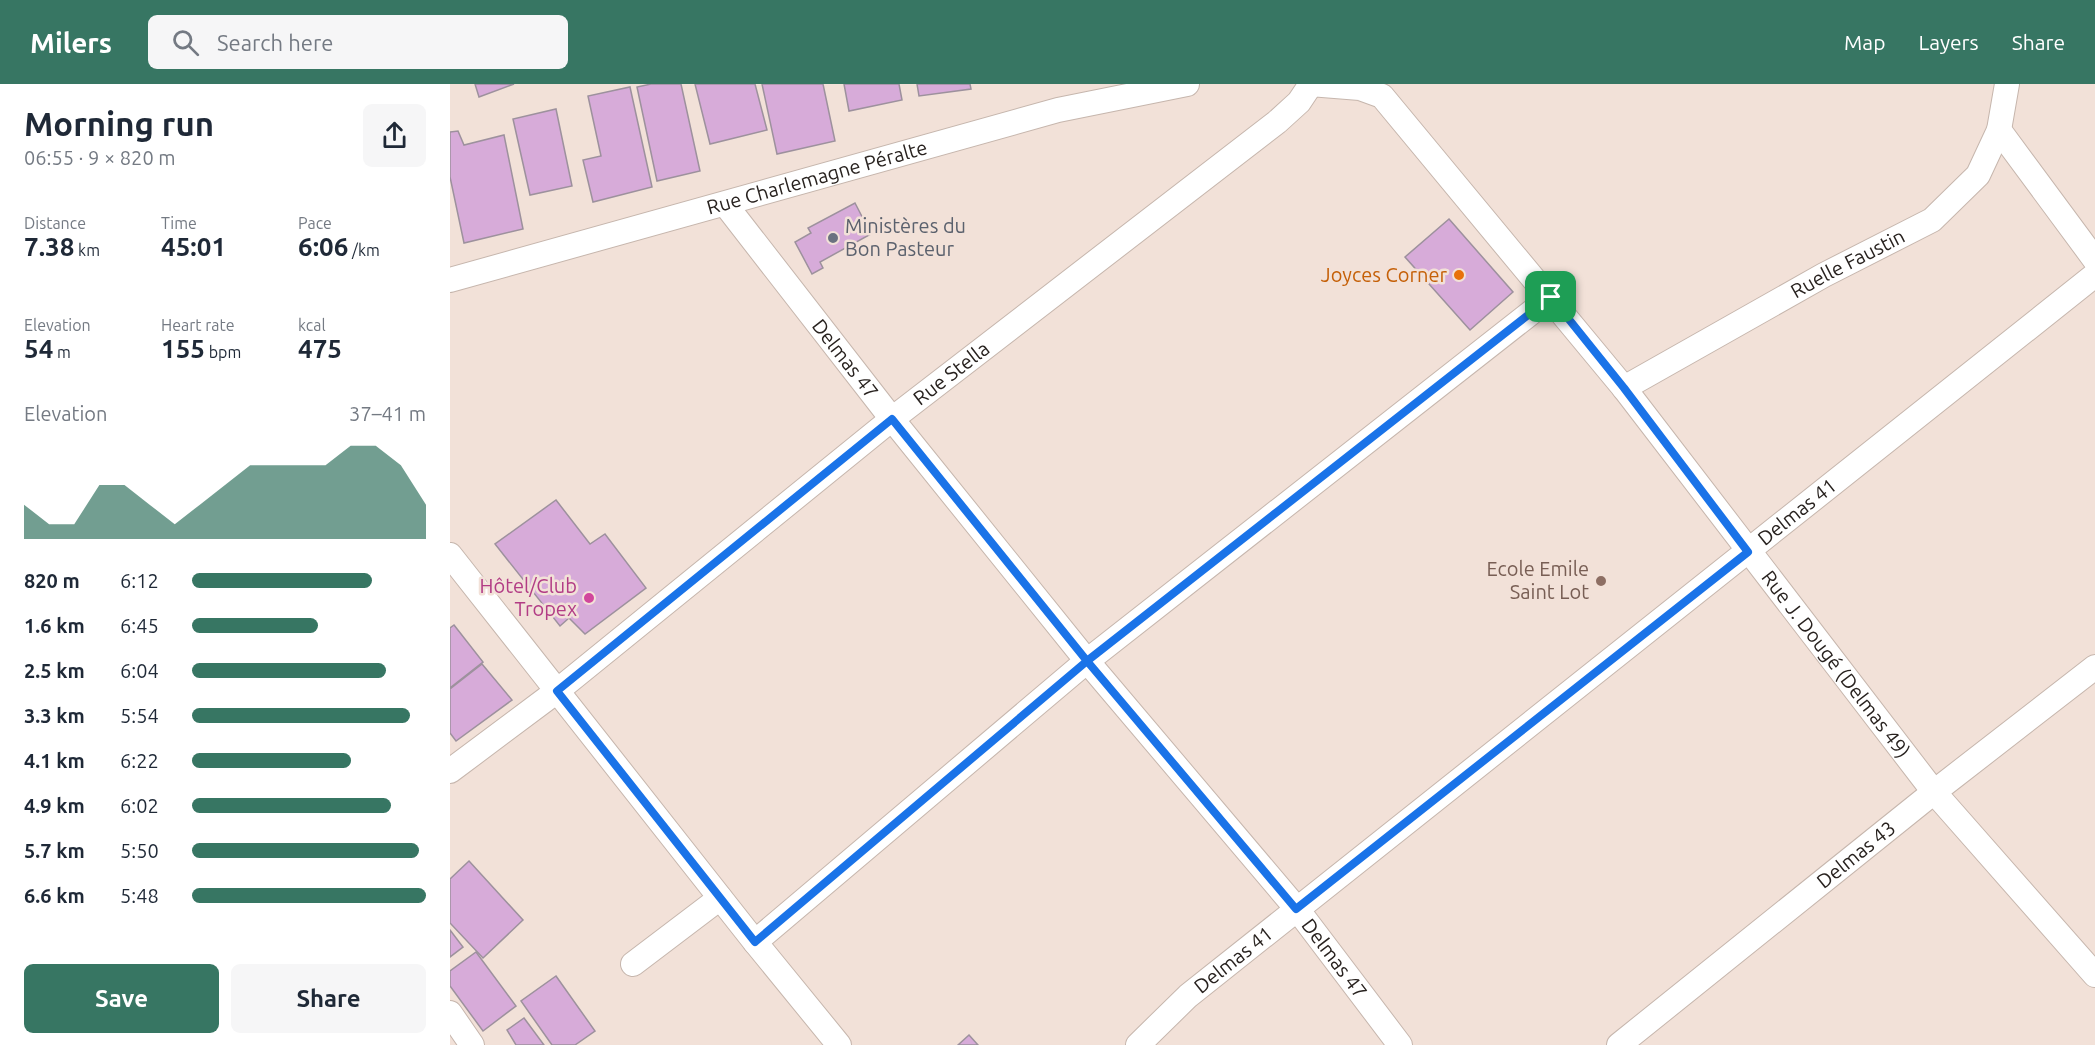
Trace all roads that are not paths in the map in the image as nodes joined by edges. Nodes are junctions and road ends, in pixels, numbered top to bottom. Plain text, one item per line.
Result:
1 (1187, 84) edge
2 (1311, 84) edge
3 (2007, 84) edge
4 (1999, 130) junction
5 (725, 204) junction
6 (2095, 260) edge
7 (2095, 275) edge
8 (450, 280) edge
9 (1551, 297) junction
10 (1624, 388) junction
11 (892, 419) junction
12 (1748, 552) junction
13 (450, 555) edge
14 (1087, 661) junction
15 (2095, 667) edge
16 (557, 691) junction
17 (450, 771) edge
18 (1934, 792) junction
19 (720, 898) junction
20 (1296, 909) junction
21 (755, 942) junction
22 (633, 964) dead end
23 (2095, 975) edge
24 (450, 1013) edge
25 (472, 1045) edge
26 (839, 1045) edge
27 (1138, 1045) edge
28 (1400, 1045) edge
29 (1619, 1045) edge

1 - 5 street, Rue Charlemagne Péralte
2 - 9 street, Rue J. Dougé (Delmas 49)
2 - 11 street, Rue Stella
3 - 4 street, Ruelle Faustin
4 - 6 street
4 - 10 street, Ruelle Faustin
5 - 8 street, Rue Charlemagne Péralte
5 - 11 street, Delmas 47
7 - 12 street, Delmas 41
9 - 10 street, Rue J. Dougé (Delmas 49)
9 - 14 street
10 - 12 street, Rue J. Dougé (Delmas 49)
11 - 14 street, Delmas 47
11 - 16 street, Rue Stella
12 - 18 street, Rue J. Dougé (Delmas 49)
12 - 20 street, Delmas 41
13 - 16 street
14 - 20 street, Delmas 47
14 - 21 street
15 - 18 street, Delmas 43
16 - 17 street, Rue Stella
16 - 19 street
18 - 23 street, Rue J. Dougé (Delmas 49)
18 - 29 street, Delmas 43
19 - 21 street
19 - 22 street
20 - 27 street, Delmas 41
20 - 28 street, Delmas 47
21 - 26 street
24 - 25 street

